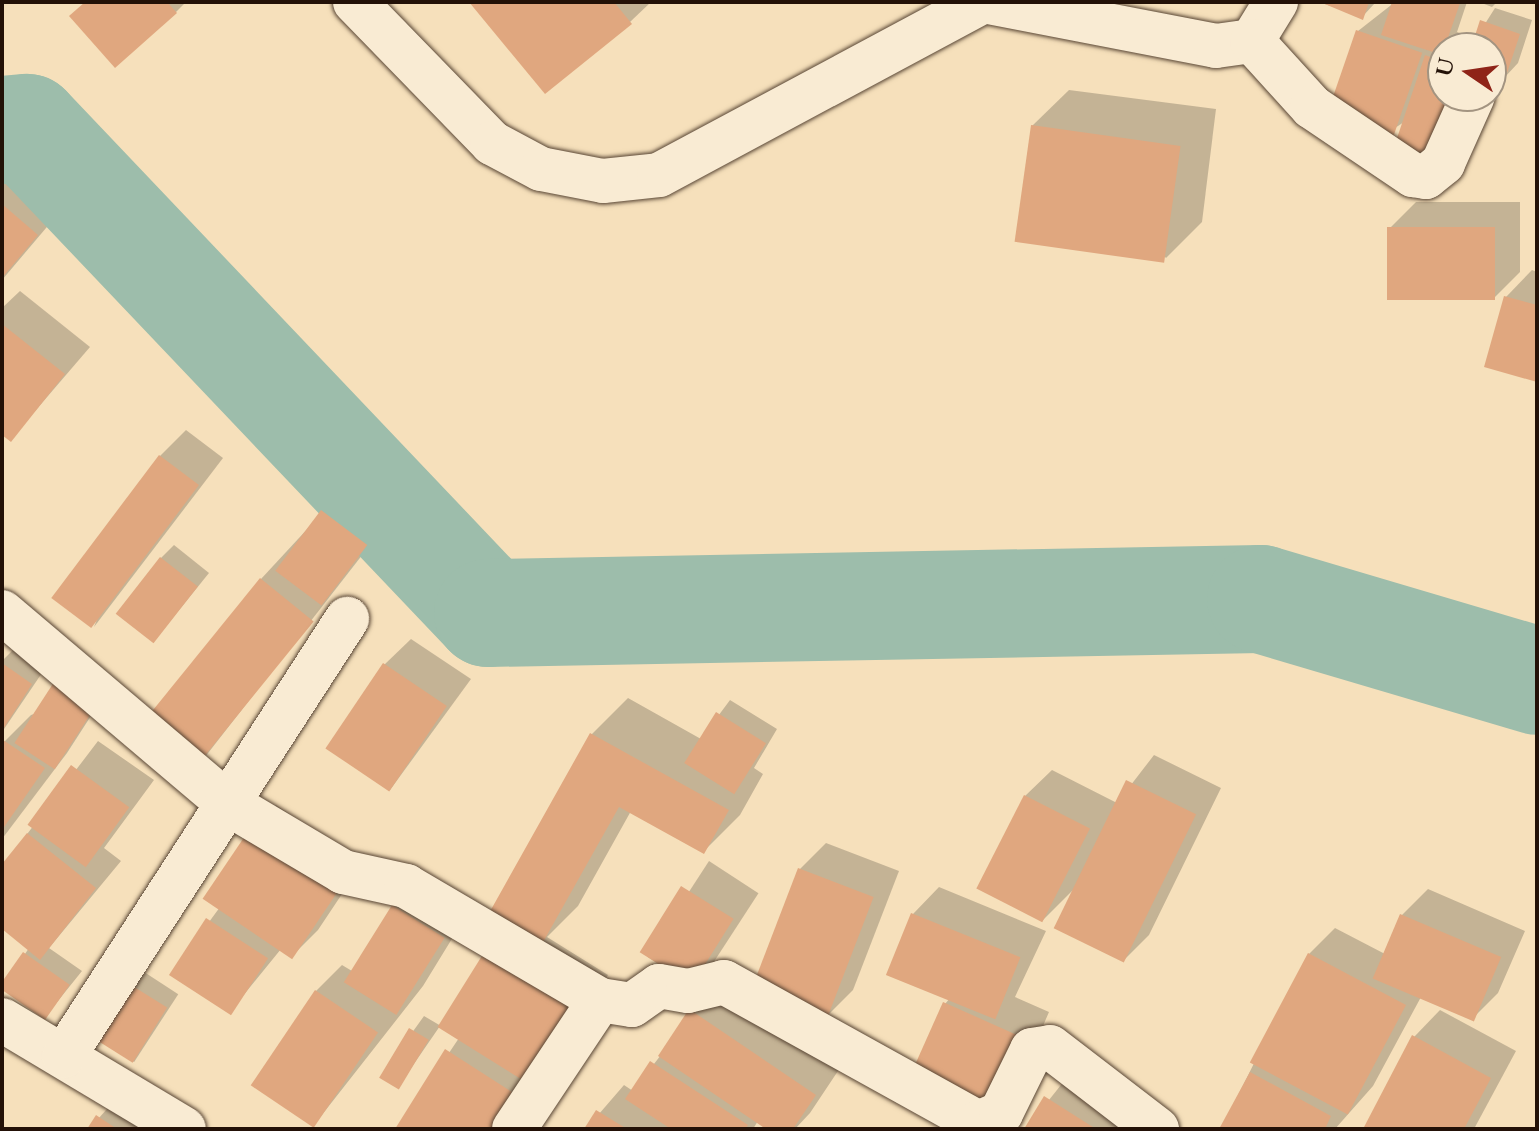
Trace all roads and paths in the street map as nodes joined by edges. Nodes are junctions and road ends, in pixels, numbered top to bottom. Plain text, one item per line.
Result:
1 (355, 2) edge
2 (981, 2) edge
3 (988, 2) edge
4 (1276, 2) edge
5 (1252, 41) junction
6 (1466, 112) edge
7 (2, 612) edge
8 (347, 619) dead end
9 (227, 803) junction
10 (600, 1000) junction
11 (2, 1020) edge
12 (64, 1056) junction
13 (184, 1129) edge
14 (514, 1129) edge
15 (1157, 1129) edge

1 - 2 street
3 - 5 street
4 - 5 street
5 - 6 street
7 - 9 street
8 - 9 street
9 - 10 street
9 - 12 street
10 - 14 street
10 - 15 street
11 - 12 street
12 - 13 street

